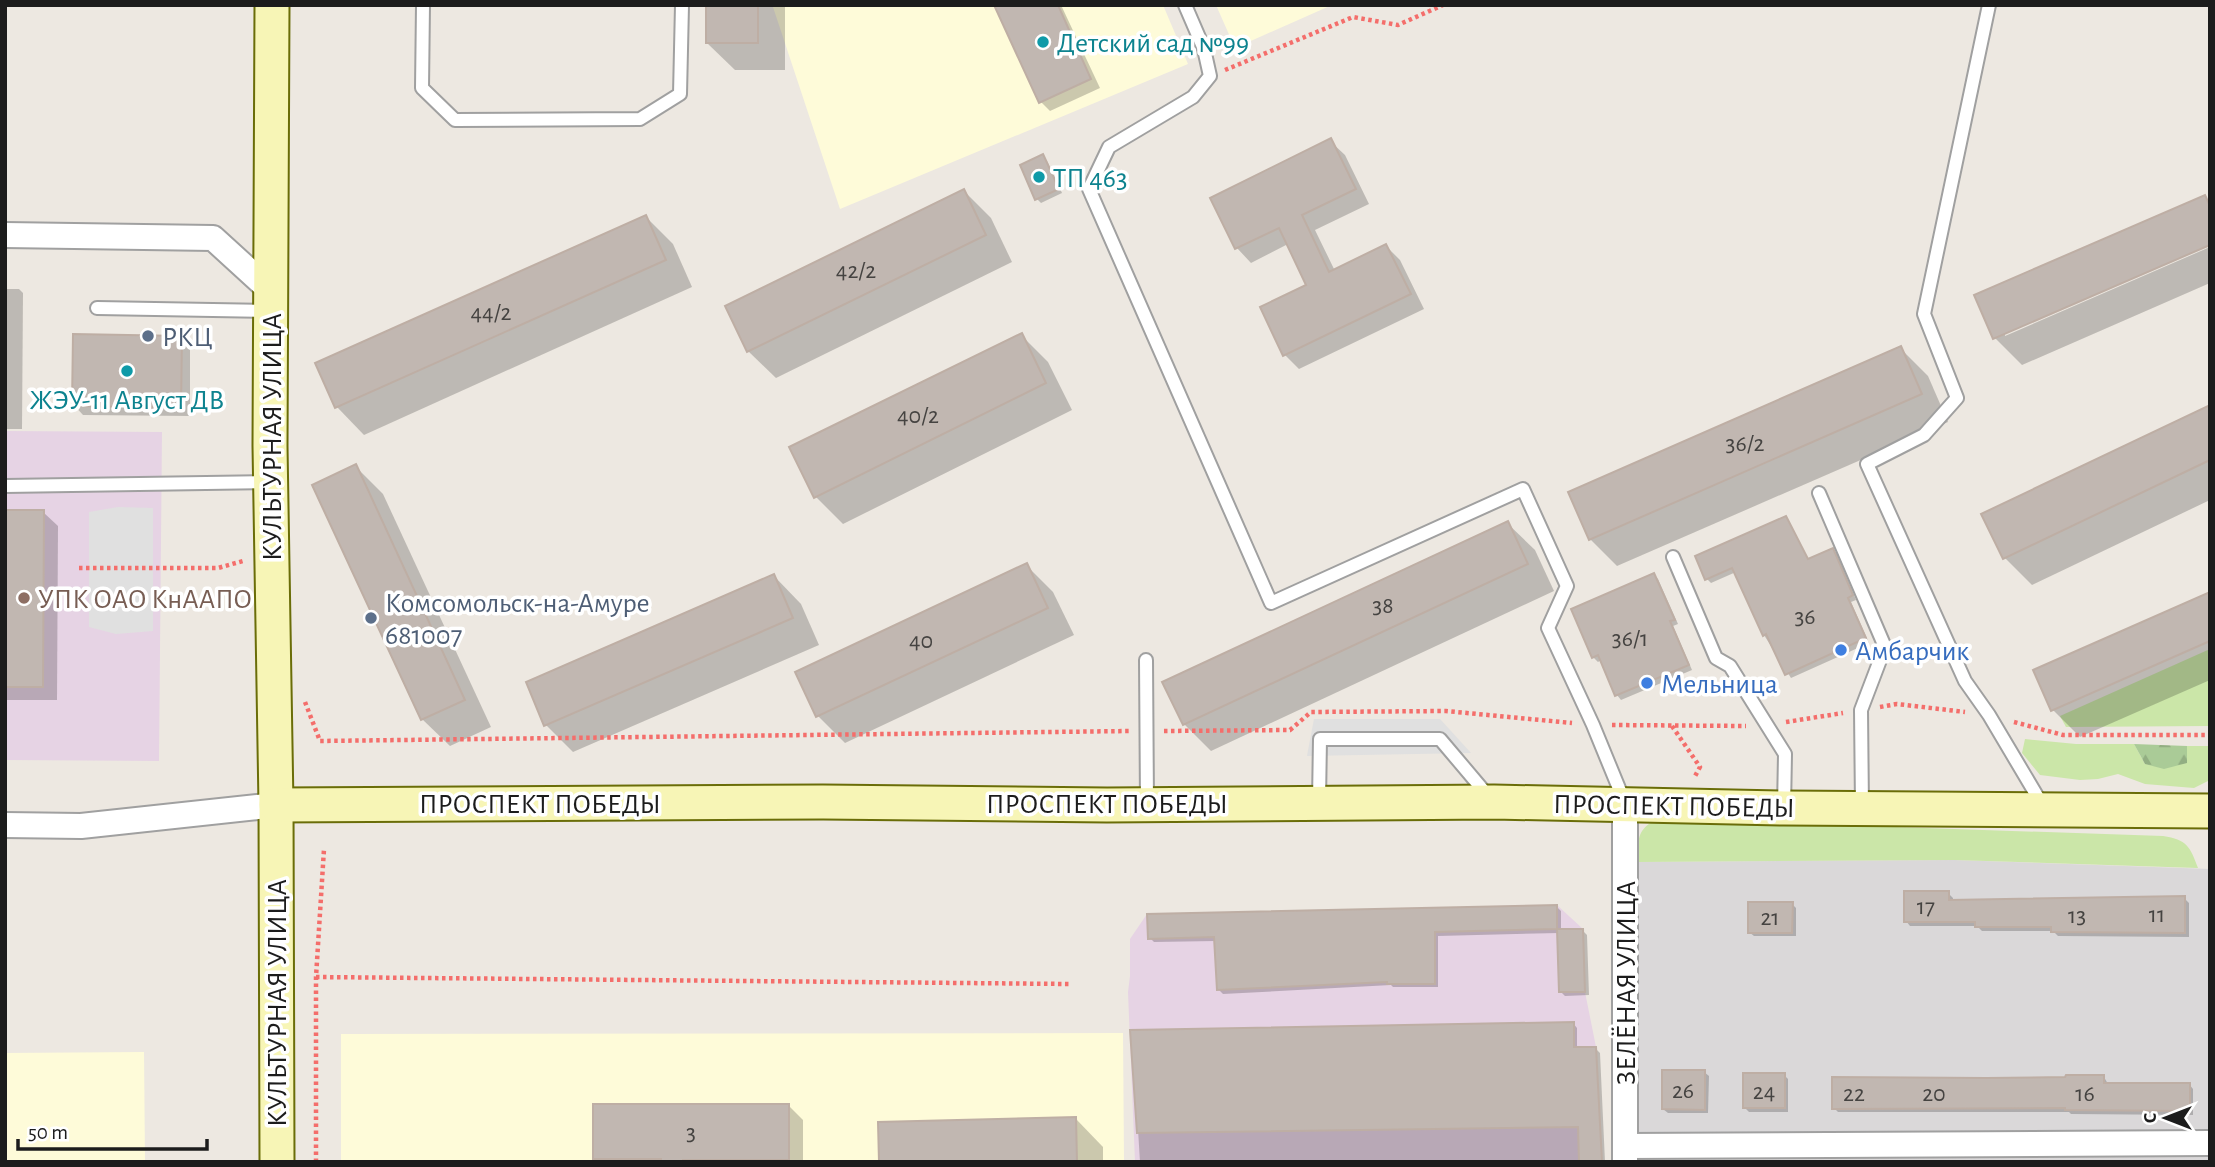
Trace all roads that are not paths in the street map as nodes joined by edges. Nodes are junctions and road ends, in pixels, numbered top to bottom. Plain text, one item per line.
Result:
1 (272, 5) edge
2 (423, 5) edge
3 (682, 5) edge
4 (1185, 5) edge
5 (1989, 5) edge
6 (5, 235) edge
7 (271, 301) junction
8 (97, 308) dead end
9 (270, 482) junction
10 (5, 486) edge
11 (1819, 493) dead end
12 (1673, 557) dead end
13 (1146, 660) dead end
14 (1494, 802) junction
15 (1147, 803) junction
16 (1318, 803) junction
17 (1625, 804) junction
18 (276, 805) junction
19 (1861, 807) junction
20 (1784, 808) junction
21 (2045, 810) junction
22 (2210, 811) edge
23 (5, 825) edge
24 (2210, 1143) edge
25 (1625, 1154) edge
26 (276, 1162) edge

1 - 7 street, КУЛЬТУРНАЯ УЛИЦА
2 - 3 lane
4 - 17 lane
5 - 21 lane
6 - 7 street
7 - 8 lane
7 - 9 street, КУЛЬТУРНАЯ УЛИЦА
9 - 10 lane
9 - 18 street, КУЛЬТУРНАЯ УЛИЦА
11 - 19 lane
12 - 20 lane
13 - 15 lane
14 - 16 street, ПРОСПЕКТ ПОБЕДЫ
14 - 16 lane
14 - 17 street, ПРОСПЕКТ ПОБЕДЫ
15 - 16 street, ПРОСПЕКТ ПОБЕДЫ
15 - 18 street, ПРОСПЕКТ ПОБЕДЫ
17 - 20 street, ПРОСПЕКТ ПОБЕДЫ
17 - 25 street, ЗЕЛЁНАЯ УЛИЦА
18 - 23 street, ПРОСПЕКТ ПОБЕДЫ
18 - 26 street, КУЛЬТУРНАЯ УЛИЦА
19 - 20 street, ПРОСПЕКТ ПОБЕДЫ
19 - 21 street, ПРОСПЕКТ ПОБЕДЫ
21 - 22 street, ПРОСПЕКТ ПОБЕДЫ
24 - 25 street

